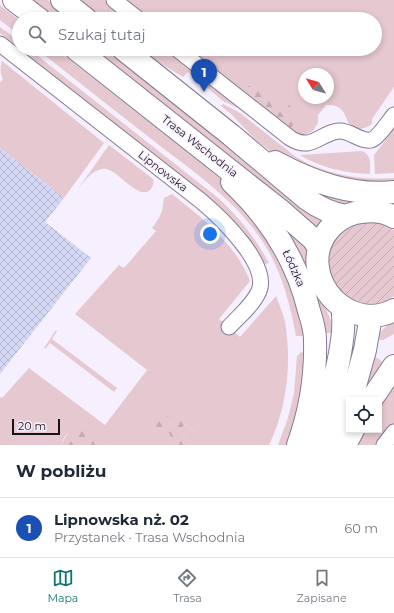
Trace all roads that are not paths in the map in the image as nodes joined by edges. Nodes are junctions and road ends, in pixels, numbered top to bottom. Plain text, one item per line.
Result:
1 (14, 0) edge
2 (62, 0) edge
3 (114, 0) edge
4 (29, 12) edge
5 (77, 12) edge
6 (129, 12) edge
7 (0, 44) edge
8 (12, 53) edge
9 (15, 56) edge
10 (85, 56) edge
11 (132, 56) edge
12 (186, 56) edge
13 (394, 115) edge
14 (179, 130) junction
15 (231, 136) junction
16 (394, 192) edge
17 (346, 216) junction
18 (394, 217) edge
19 (319, 248) junction
20 (342, 307) junction
21 (394, 310) edge
22 (371, 316) junction
23 (229, 327) dead end
24 (394, 366) edge
25 (352, 397) edge
26 (373, 397) edge
27 (346, 414) edge
28 (394, 432) edge
29 (351, 433) edge
30 (298, 445) edge
31 (313, 445) edge
32 (334, 445) edge
33 (344, 445) edge
34 (384, 445) edge

1 - 4 main road
2 - 5 main road
3 - 6 street
7 - 8 street, Lipnowska
9 - 23 street, Lipnowska
10 - 14 main road, Trasa Wschodnia
11 - 15 main road
12 - 13 street
14 - 19 main road, Trasa Wschodnia
14 - 30 main road, Łódzka
15 - 16 main road
15 - 17 main road
17 - 18 main road
17 - 19 main road
19 - 20 main road
20 - 22 main road
20 - 31 main road
21 - 22 main road
22 - 25 main road
24 - 26 main road
27 - 32 main road
28 - 34 street
29 - 33 main road

